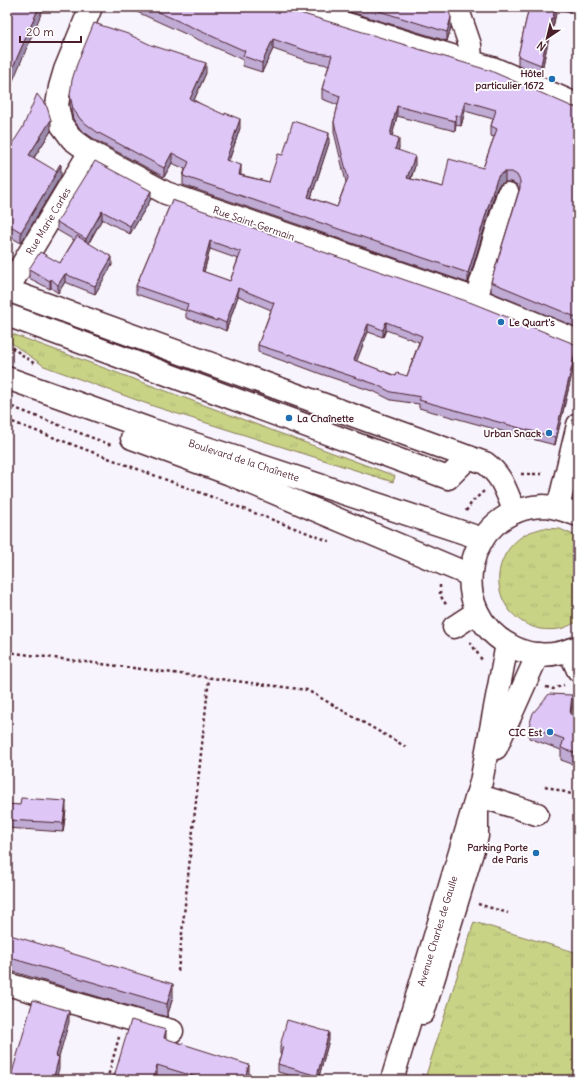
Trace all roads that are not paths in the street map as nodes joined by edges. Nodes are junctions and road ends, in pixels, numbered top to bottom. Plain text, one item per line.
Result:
1 (91, 7) edge
2 (291, 7) edge
3 (457, 7) edge
4 (471, 62) junction
5 (578, 105) edge
6 (90, 152) junction
7 (508, 194) dead end
8 (7, 290) edge
9 (476, 299) junction
10 (7, 315) edge
11 (578, 341) edge
12 (7, 378) edge
13 (7, 391) edge
14 (578, 425) edge
15 (469, 457) junction
16 (568, 511) edge
17 (514, 512) junction
18 (483, 539) junction
19 (470, 575) junction
20 (478, 612) junction
21 (454, 626) dead end
22 (507, 644) junction
23 (573, 649) edge
24 (538, 654) junction
25 (572, 677) edge
26 (479, 788) junction
27 (537, 814) dead end
28 (7, 984) edge
29 (172, 1031) dead end
30 (392, 1080) edge
31 (403, 1080) edge

1 - 6 main road, Rue Saint-Germain
2 - 4 main road
3 - 4 main road
4 - 5 main road
6 - 8 main road, Rue Marie Carles
6 - 9 main road, Rue Saint-Germain
7 - 9 main road
8 - 15 main road
9 - 11 main road, Rue Saint-Germain
10 - 15 main road
12 - 18 main road, Boulevard de la Chaînette
13 - 19 main road
14 - 16 main road
15 - 17 main road
16 - 17 main road
17 - 18 main road
18 - 19 main road
19 - 20 main road
20 - 21 main road
20 - 22 main road
22 - 24 main road
22 - 26 main road, Avenue Charles de Gaulle
23 - 24 main road
23 - 25 main road
24 - 26 main road, Avenue Charles de Gaulle
26 - 27 main road
26 - 30 main road, Avenue Charles de Gaulle
26 - 31 main road
28 - 29 main road

